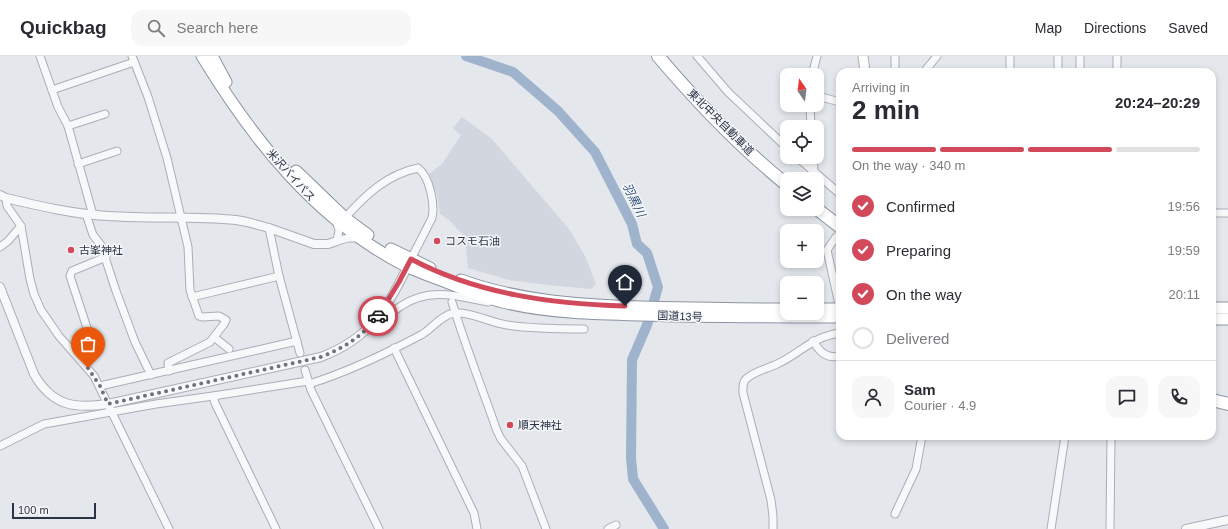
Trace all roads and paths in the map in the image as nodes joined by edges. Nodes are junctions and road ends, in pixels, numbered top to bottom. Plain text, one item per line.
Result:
1 (42, 56) edge
2 (202, 56) edge
3 (212, 56) edge
4 (658, 56) edge
5 (667, 56) edge
6 (697, 56) edge
7 (818, 56) edge
8 (863, 56) edge
9 (895, 56) edge
10 (937, 56) edge
11 (1010, 56) edge
12 (1058, 56) edge
13 (1080, 56) edge
14 (1117, 56) edge
15 (133, 59) edge
16 (814, 68) edge
17 (864, 68) edge
18 (895, 68) edge
19 (927, 68) edge
20 (1010, 68) edge
21 (1058, 68) edge
22 (1080, 68) edge
23 (1117, 68) edge
24 (52, 90) junction
25 (824, 98) edge
26 (836, 101) edge
27 (105, 114) dead end
28 (68, 126) junction
29 (780, 141) edge
30 (117, 151) dead end
31 (78, 164) junction
32 (805, 164) edge
33 (813, 164) edge
34 (783, 172) edge
35 (814, 172) joint
36 (780, 179) edge
37 (824, 180) edge
38 (836, 191) edge
39 (3, 196) edge
40 (824, 206) edge
41 (1216, 213) edge
42 (89, 214) junction
43 (1228, 214) edge
44 (823, 216) edge
45 (836, 216) edge
46 (182, 218) junction
47 (341, 219) junction
48 (21, 226) junction
49 (269, 228) junction
50 (836, 230) edge
51 (836, 235) edge
52 (361, 238) junction
53 (337, 241) junction
54 (0, 247) edge
55 (106, 257) junction
56 (409, 263) junction
57 (279, 276) junction
58 (0, 287) edge
59 (836, 291) edge
60 (192, 297) junction
61 (452, 302) dead end
62 (516, 305) junction
63 (1216, 308) edge
64 (1228, 308) edge
65 (596, 309) junction
66 (780, 309) edge
67 (824, 309) edge
68 (836, 309) edge
69 (455, 313) junction
70 (700, 313) junction
71 (836, 317) edge
72 (1216, 319) edge
73 (1228, 319) edge
74 (584, 329) dead end
75 (366, 332) junction
76 (836, 334) edge
77 (214, 337) junction
78 (297, 341) junction
79 (813, 341) junction
80 (394, 348) junction
81 (229, 349) dead end
82 (191, 352) junction
83 (300, 352) dead end
84 (74, 353) junction
85 (836, 356) edge
86 (194, 365) junction
87 (305, 370) dead end
88 (169, 371) junction
89 (151, 375) junction
90 (309, 382) junction
91 (100, 386) junction
92 (213, 396) junction
93 (1216, 401) edge
94 (108, 404) junction
95 (1228, 404) edge
96 (1216, 406) edge
97 (1228, 409) edge
98 (112, 412) junction
99 (921, 440) edge
100 (1064, 440) edge
101 (1111, 440) edge
102 (0, 446) edge
103 (895, 514) dead end
104 (1228, 520) edge
105 (616, 525) dead end
106 (169, 529) edge
107 (276, 529) edge
108 (379, 529) edge
109 (477, 529) edge
110 (546, 529) edge
111 (608, 529) edge
112 (773, 529) edge
113 (1051, 529) edge
114 (1110, 529) edge
115 (1186, 529) edge

1 - 24 street
2 - 47 highway, 米沢バイパス
3 - 47 highway, 米沢バイパス
4 - 36 highway, 東北中央自動車道
5 - 34 highway, 東北中央自動車道
6 - 29 street
7 - 16 street
8 - 17 main road
9 - 18 street
10 - 19 street
11 - 20 street
12 - 21 street
13 - 22 street
14 - 23 street
15 - 24 street
15 - 46 street
24 - 28 street
25 - 26 street
27 - 28 street
28 - 31 street
30 - 31 street
31 - 42 street
32 - 35 street
33 - 35 street
37 - 38 street
39 - 42 street
39 - 48 street
40 - 45 highway
41 - 43 street
42 - 46 street
42 - 55 street
44 - 50 highway
46 - 49 street
46 - 60 street
47 - 52 highway, 米沢バイパス
47 - 53 street
47 - 56 highway, 米沢バイパス
47 - 56 street
48 - 54 street
48 - 84 street
49 - 53 street
49 - 57 street
51 - 59 street
52 - 53 street
52 - 56 highway, 米沢バイパス
55 - 84 street
55 - 89 street
56 - 62 highway, 国道13号
56 - 65 highway, 国道13号
56 - 75 street
57 - 60 street
57 - 78 street
58 - 94 street
60 - 77 street
61 - 69 street
62 - 65 highway, 国道13号
62 - 75 street
63 - 64 highway
65 - 70 highway, 国道13号
66 - 70 highway, 国道13号
67 - 68 highway
69 - 74 street
69 - 80 street
69 - 110 street
70 - 71 highway, 国道13号
72 - 73 highway
75 - 94 street
76 - 79 street
77 - 81 street
77 - 82 street
78 - 83 street
78 - 86 street
79 - 85 street
79 - 112 street
80 - 90 street
80 - 109 street
82 - 86 street
82 - 88 street
84 - 91 street
86 - 88 street
87 - 90 street
88 - 89 street
89 - 91 street
90 - 92 street
90 - 108 street
91 - 94 street
92 - 98 street
92 - 107 street
93 - 95 highway
94 - 98 street
96 - 97 highway
98 - 102 street
98 - 106 street
99 - 103 street
100 - 113 street
101 - 114 street
104 - 115 street
105 - 111 street

